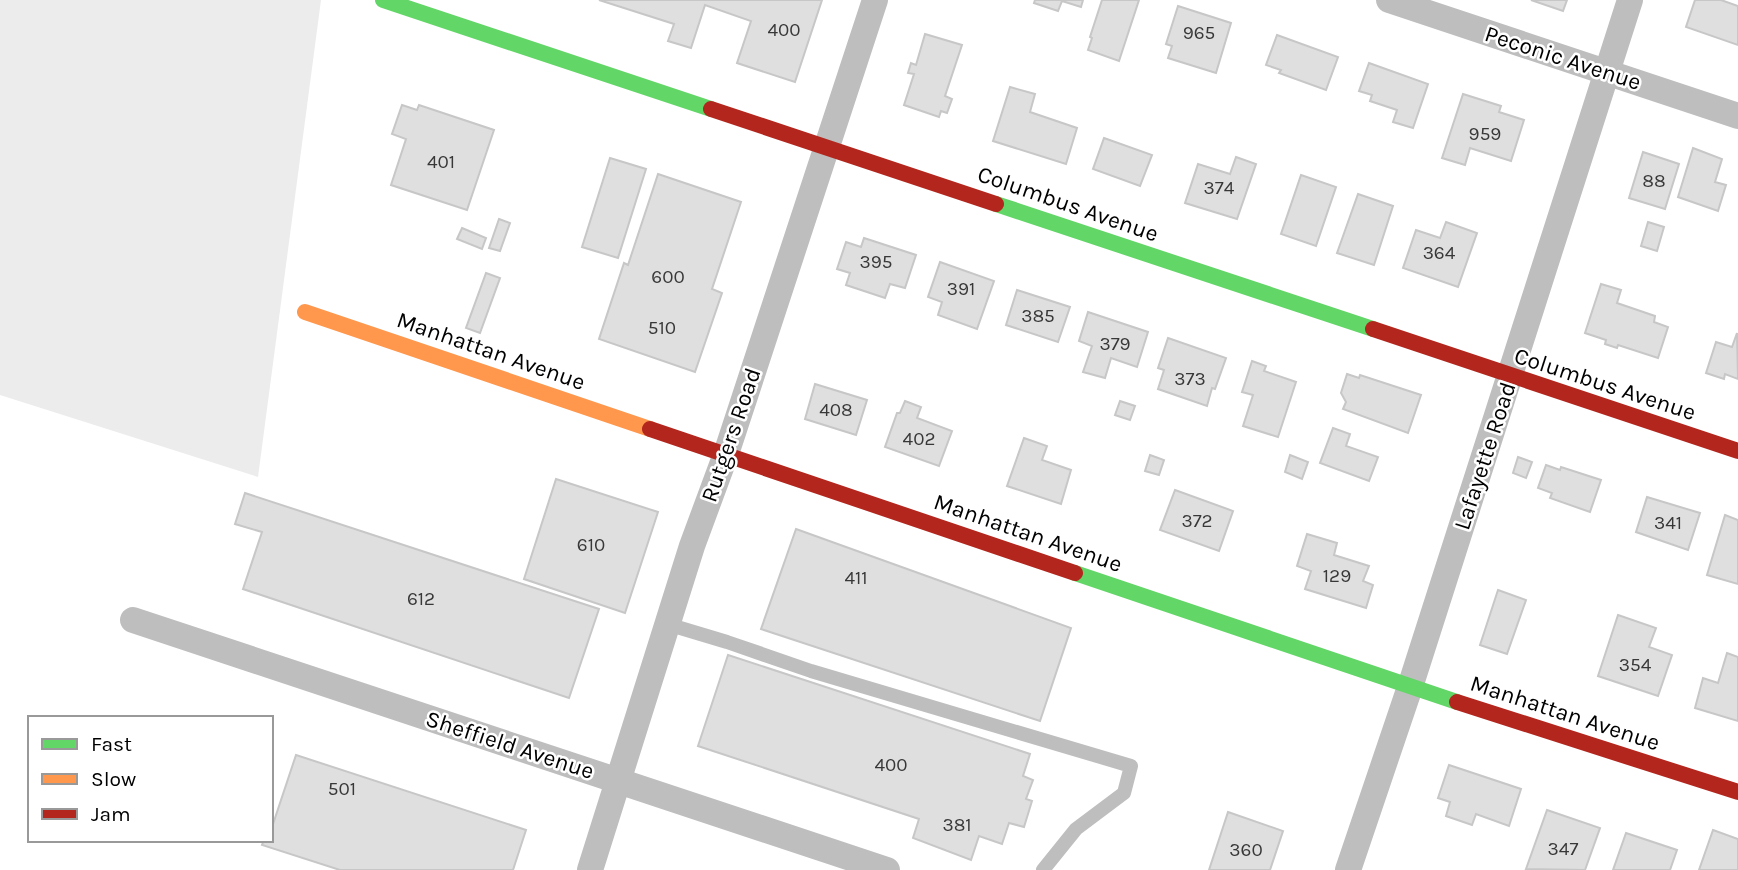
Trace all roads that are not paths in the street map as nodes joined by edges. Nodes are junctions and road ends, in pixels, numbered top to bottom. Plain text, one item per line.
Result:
1 (383, 0) edge
2 (875, 0) edge
3 (1389, 0) edge
4 (1630, 0) edge
5 (1607, 73) junction
6 (1738, 116) edge
7 (826, 147) junction
8 (305, 312) dead end
9 (1510, 377) junction
10 (1738, 451) edge
11 (726, 454) junction
12 (133, 620) dead end
13 (667, 624) junction
14 (1410, 687) junction
15 (619, 780) junction
16 (1738, 792) edge
17 (590, 870) edge
18 (887, 870) edge
19 (1043, 870) edge
20 (1348, 870) edge

1 - 7 street, Columbus Avenue
2 - 7 street, Rutgers Road
3 - 5 street, Peconic Avenue
4 - 5 street, Lafayette Road
5 - 6 street, Peconic Avenue
5 - 9 street, Lafayette Road
7 - 9 street, Columbus Avenue
7 - 11 street, Rutgers Road
8 - 11 street, Manhattan Avenue
9 - 10 street, Columbus Avenue
9 - 14 street, Lafayette Road
11 - 13 street, Rutgers Road
11 - 14 street, Manhattan Avenue
12 - 15 street, Sheffield Avenue
13 - 15 street, Rutgers Road
13 - 19 lane
14 - 16 street, Manhattan Avenue
14 - 20 street, Lafayette Road
15 - 17 street, Rutgers Road
15 - 18 street, Sheffield Avenue

